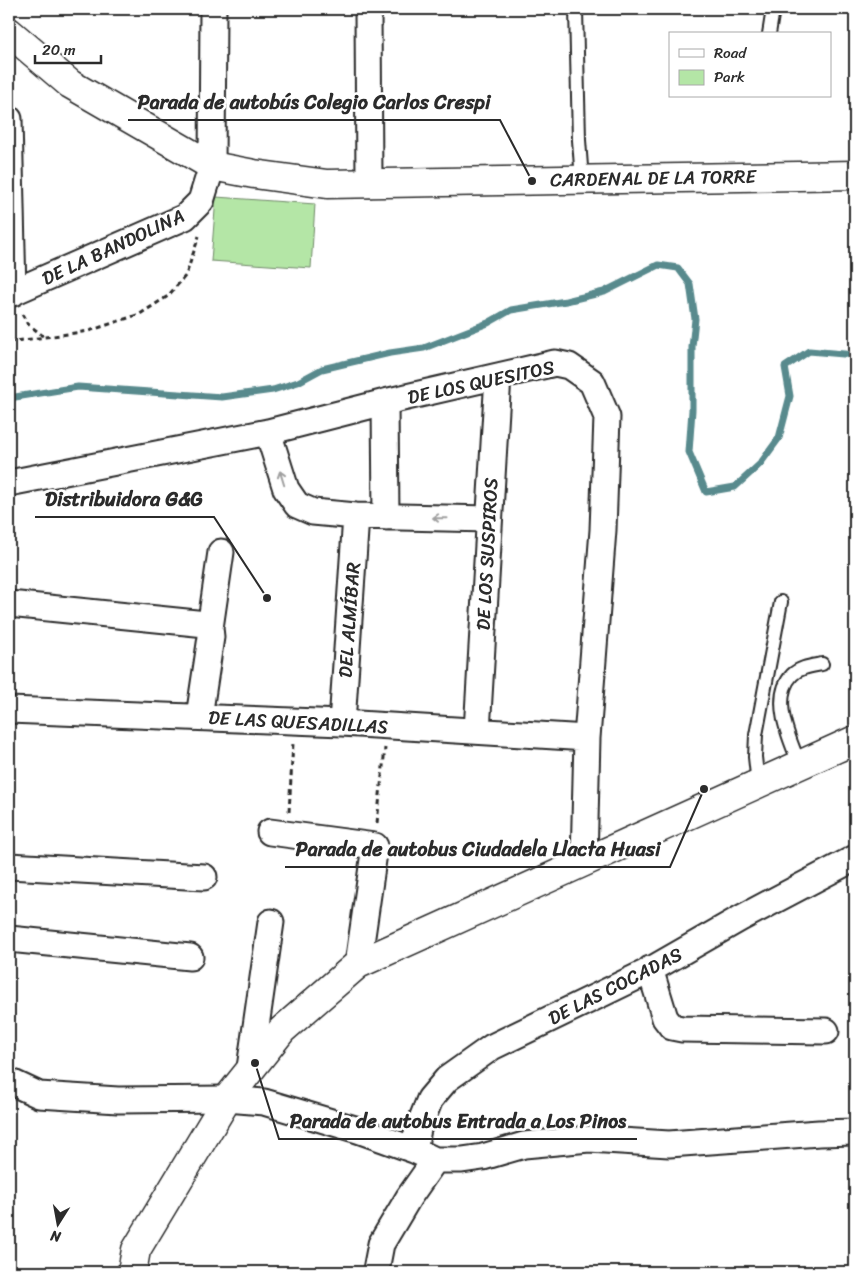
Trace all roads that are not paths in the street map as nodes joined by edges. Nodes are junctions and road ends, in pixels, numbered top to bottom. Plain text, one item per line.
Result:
1 (213, 9) edge
2 (368, 9) edge
3 (576, 9) edge
4 (772, 9) edge
5 (9, 32) edge
6 (769, 32) edge
7 (9, 119) edge
8 (212, 166) junction
9 (855, 175) edge
10 (582, 180) junction
11 (369, 184) junction
12 (11, 294) edge
13 (498, 376) junction
14 (385, 402) junction
15 (268, 432) junction
16 (9, 482) edge
17 (356, 516) junction
18 (386, 517) junction
19 (489, 520) junction
20 (221, 552) dead end
21 (781, 602) dead end
22 (9, 604) edge
23 (210, 628) junction
24 (822, 664) dead end
25 (9, 710) edge
26 (199, 717) junction
27 (342, 723) junction
28 (477, 731) junction
29 (587, 738) junction
30 (855, 740) edge
31 (800, 765) junction
32 (758, 784) junction
33 (279, 834) road end
34 (855, 858) edge
35 (584, 862) junction
36 (9, 866) edge
37 (204, 877) dead end
38 (271, 922) dead end
39 (9, 939) edge
40 (190, 957) dead end
41 (358, 964) junction
42 (650, 969) junction
43 (826, 1031) dead end
44 (250, 1068) junction
45 (9, 1081) edge
46 (227, 1098) junction
47 (855, 1132) edge
48 (424, 1155) junction
49 (132, 1272) edge
50 (378, 1272) edge

1 - 8 street, DE LA BANDOLINA
2 - 11 street
3 - 10 lane
4 - 6 lane
5 - 8 street, CARDENAL DE LA TORRE
7 - 12 street
8 - 11 street, CARDENAL DE LA TORRE
8 - 12 street, DE LA BANDOLINA
9 - 10 street, CARDENAL DE LA TORRE
10 - 11 street, CARDENAL DE LA TORRE
13 - 14 street, DE LOS QUESITOS
13 - 19 street, DE LOS SUSPIROS
13 - 29 street, DE LOS QUESITOS
14 - 15 street, DE LOS QUESITOS
14 - 18 street
15 - 16 street, DE LOS QUESITOS
17 -> 15 street
17 - 18 street
17 - 27 street, DEL ALMÍBAR
19 -> 18 street
19 - 28 street, DE LOS SUSPIROS
20 - 23 street
21 - 32 lane
22 - 23 street
23 - 26 street
24 - 31 lane
25 - 26 street, DE LAS QUESADILLAS
26 - 27 street, DE LAS QUESADILLAS
27 - 28 street, DE LAS QUESADILLAS
28 - 29 street, DE LAS QUESADILLAS
29 - 35 street, DE LOS QUESITOS
30 - 31 street
31 - 32 street
32 - 35 street
33 - 41 street
34 - 42 street, DE LAS COCADAS
35 - 41 street
36 - 37 street
38 - 44 street
39 - 40 street
41 - 44 street
42 - 43 street
42 - 48 street, DE LAS COCADAS
44 - 46 street
45 - 46 street
46 - 48 street
46 - 49 street
47 - 48 street
48 - 50 street, DE LAS COCADAS

